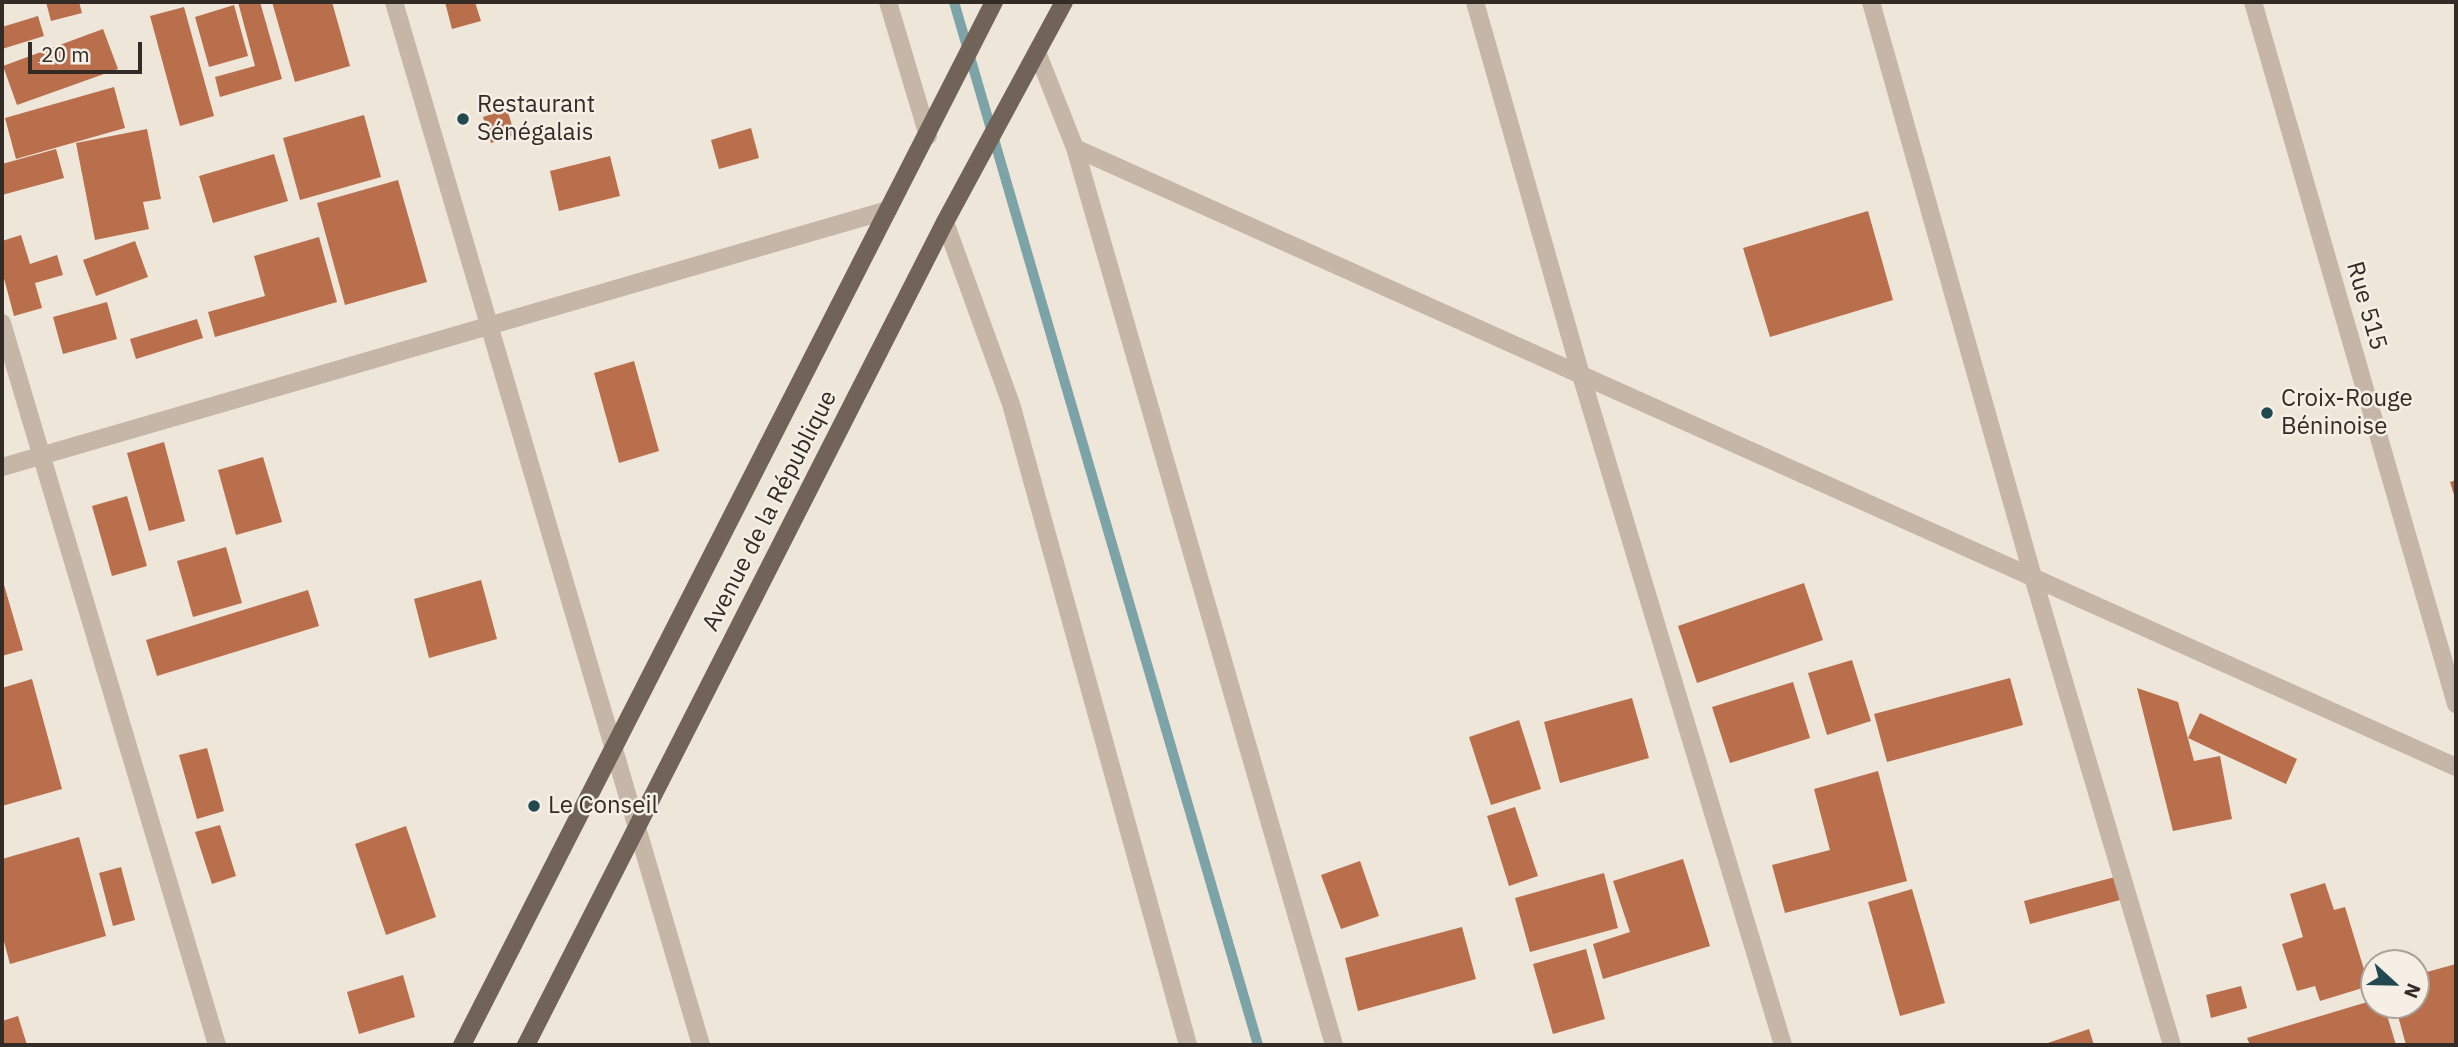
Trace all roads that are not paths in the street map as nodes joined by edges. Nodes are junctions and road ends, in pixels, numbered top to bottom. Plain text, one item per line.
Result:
1 (394, 2) edge
2 (888, 2) edge
3 (994, 2) edge
4 (1064, 2) edge
5 (1475, 2) edge
6 (1871, 2) edge
7 (2253, 2) edge
8 (1037, 52) junction
9 (928, 136) junction
10 (1075, 148) junction
11 (887, 210) junction
12 (945, 222) junction
13 (2, 323) edge
14 (489, 325) junction
15 (1581, 375) junction
16 (41, 455) junction
17 (2, 467) edge
18 (2033, 578) junction
19 (2456, 704) edge
20 (613, 748) junction
21 (2456, 767) edge
22 (636, 825) junction
23 (217, 1045) edge
24 (462, 1045) edge
25 (526, 1045) edge
26 (701, 1045) edge
27 (1188, 1045) edge
28 (1334, 1045) edge
29 (1783, 1045) edge
30 (2172, 1045) edge

1 - 14 street
2 - 9 street
3 - 9 main road, Avenue de la République
4 - 8 main road, Avenue de la République
5 - 15 street
6 - 18 street
7 - 19 street, Rue 515
8 - 10 street
8 - 12 main road, Avenue de la République
9 - 11 main road, Avenue de la République
10 - 15 street
10 - 28 street
11 - 14 street
11 - 20 main road, Avenue de la République
12 - 22 main road, Avenue de la République
12 - 27 street
13 - 16 street
14 - 16 street
14 - 20 street
15 - 18 street
15 - 29 street
16 - 17 street
16 - 23 street
18 - 21 street
18 - 30 street
20 - 22 street
20 - 24 main road, Avenue de la République
22 - 25 main road, Avenue de la République
22 - 26 street

